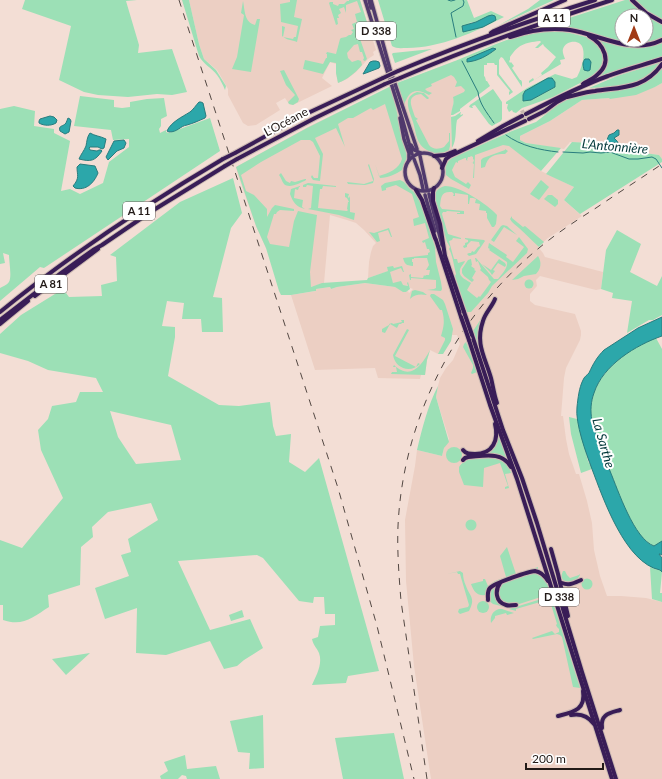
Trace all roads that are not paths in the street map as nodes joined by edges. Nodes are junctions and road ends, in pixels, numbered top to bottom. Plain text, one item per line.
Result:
1 (365, 0) edge
2 (370, 0) edge
3 (565, 0) edge
4 (595, 0) edge
5 (612, 0) edge
6 (633, 2) edge
7 (662, 22) edge
8 (571, 30) junction
9 (489, 35) junction
10 (498, 38) junction
11 (662, 40) edge
12 (662, 59) edge
13 (662, 64) edge
14 (566, 96) junction
15 (401, 109) junction
16 (525, 116) junction
17 (534, 116) junction
18 (520, 124) junction
19 (417, 149) dead end
20 (412, 154) dead end
21 (421, 155) junction
22 (434, 156) junction
23 (414, 159) dead end
24 (409, 160) junction
25 (442, 168) junction
26 (434, 188) junction
27 (416, 190) junction
28 (436, 240) junction
29 (102, 245) junction
30 (445, 256) junction
31 (495, 299) dead end
32 (0, 312) edge
33 (0, 320) edge
34 (0, 324) edge
35 (490, 405) junction
36 (503, 430) junction
37 (463, 450) dead end
38 (512, 459) junction
39 (463, 460) dead end
40 (517, 479) junction
41 (537, 522) junction
42 (551, 549) dead end
43 (556, 575) dead end
44 (581, 580) dead end
45 (500, 582) junction
46 (562, 583) dead end
47 (488, 600) dead end
48 (555, 600) junction
49 (516, 605) dead end
50 (575, 660) junction
51 (582, 672) junction
52 (620, 710) dead end
53 (596, 728) junction
54 (613, 770) junction
55 (612, 779) edge
56 (616, 779) edge

1 - 15 main road, D 338
2 - 15 main road, D 338
3 - 9 highway
4 - 9 highway, L’Océane / A 11
5 - 10 highway, L’Océane / A 11
6 - 7 highway
8 - 10 highway
8 - 11 highway
8 - 14 highway
9 - 32 highway, L’Océane / A 11, bridge
10 - 29 highway, L’Océane / A 11, bridge
12 - 14 highway
13 - 14 highway
14 - 16 highway
14 - 17 highway
15 - 19 main road, D 338
15 - 20 main road, D 338
15 - 21 main road, D 338
15 - 24 main road, D 338
16 - 17 highway
16 - 18 highway
16 - 22 highway
17 - 18 highway
18 - 25 highway
21 - 22 main road
21 - 23 main road, D 338
21 - 24 main road
22 - 25 main road
24 - 27 main road
25 - 26 main road
26 - 27 main road
26 - 30 highway, D 338
27 - 28 highway, D 338
28 - 30 main road, D 338
28 - 35 highway, D 338, bridge
29 - 33 highway, L’Océane / A 11
29 - 34 highway, A 81
30 - 36 highway, D 338, bridge
31 - 36 highway
35 - 37 highway
35 - 38 highway, D 338
36 - 38 highway, D 338
38 - 40 highway, D 338
38 - 41 highway, D 338
39 - 40 highway
40 - 48 highway, D 338
41 - 43 highway
41 - 51 highway, D 338
42 - 51 highway
44 - 46 highway
45 - 47 highway
45 - 48 highway
45 - 49 highway
48 - 50 highway, D 338
50 - 53 highway, D 338
50 - 53 highway
51 - 54 highway, D 338
52 - 54 highway
53 - 55 highway, D 338
54 - 56 highway, D 338

